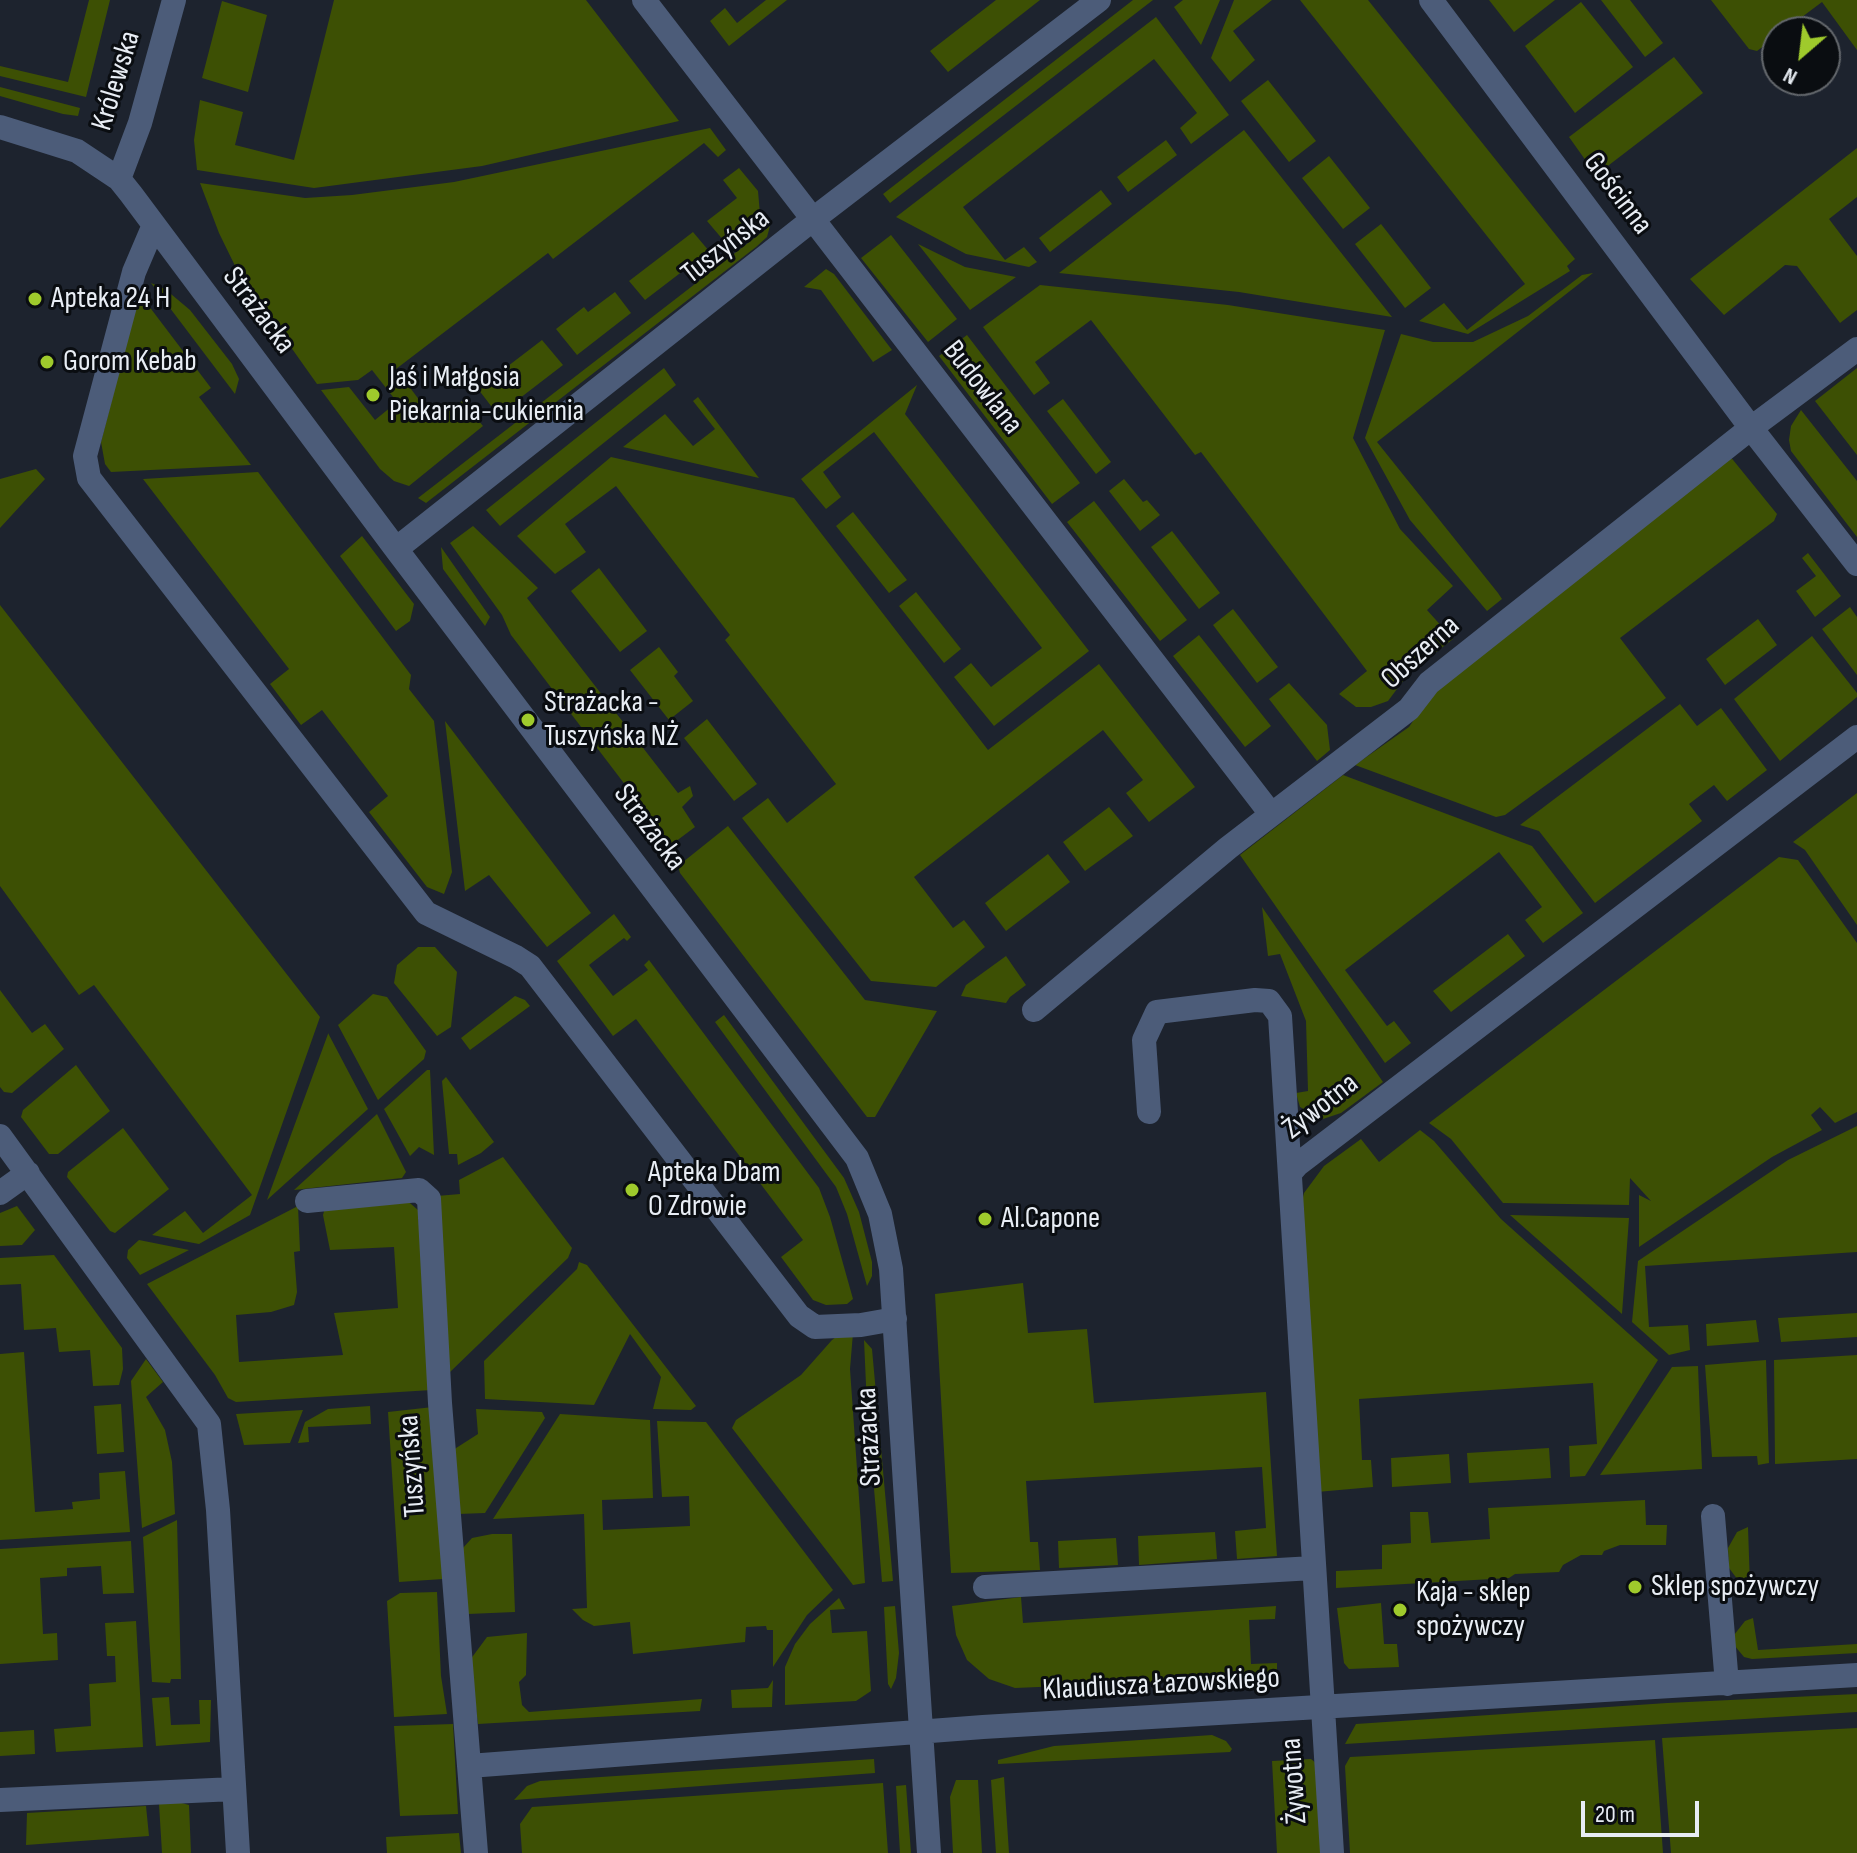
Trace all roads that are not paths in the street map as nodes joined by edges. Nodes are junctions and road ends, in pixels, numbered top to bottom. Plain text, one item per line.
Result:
1 (174, 0) edge
2 (644, 0) edge
3 (1099, 0) edge
4 (1431, 0) edge
5 (0, 127) edge
6 (119, 179) junction
7 (812, 220) junction
8 (154, 225) junction
9 (1857, 349) edge
10 (1751, 428) junction
11 (396, 549) junction
12 (1857, 564) edge
13 (1857, 737) edge
14 (1271, 814) junction
15 (1034, 1010) dead end
16 (1149, 1112) dead end
17 (0, 1136) edge
18 (28, 1173) junction
19 (1290, 1173) junction
20 (0, 1193) edge
21 (307, 1201) dead end
22 (895, 1319) junction
23 (1713, 1516) dead end
24 (1313, 1568) junction
25 (985, 1587) dead end
26 (1857, 1675) edge
27 (1727, 1684) junction
28 (1322, 1708) junction
29 (920, 1731) junction
30 (469, 1766) junction
31 (234, 1789) junction
32 (0, 1800) edge
33 (238, 1853) edge
34 (476, 1853) edge
35 (929, 1853) edge
36 (1332, 1853) edge

1 - 6 street, Królewska
2 - 7 street, Budowlana
3 - 7 street, Tuszyńska
4 - 10 street, Gościnna
5 - 6 street, Strażacka
6 - 8 street, Strażacka
7 - 11 street, Tuszyńska
7 - 14 street, Budowlana
8 - 11 street, Strażacka
8 - 22 street
9 - 10 street, Obszerna
10 - 12 street, Gościnna
10 - 14 street, Obszerna
11 - 22 street, Strażacka
13 - 19 street, Żywotna
14 - 15 street, Obszerna
16 - 19 street
17 - 18 street
18 - 20 street
18 - 31 street
19 - 24 street, Żywotna
21 - 30 street, Tuszyńska
22 - 29 street, Strażacka
23 - 27 street
24 - 25 street
24 - 28 street, Żywotna
26 - 27 street, Klaudiusza Łazowskiego
27 - 28 street, Klaudiusza Łazowskiego
28 - 29 street, Klaudiusza Łazowskiego
28 - 36 street, Żywotna
29 - 30 street, Klaudiusza Łazowskiego
29 - 35 street, Strażacka
30 - 34 street, Tuszyńska
31 - 32 street
31 - 33 street

